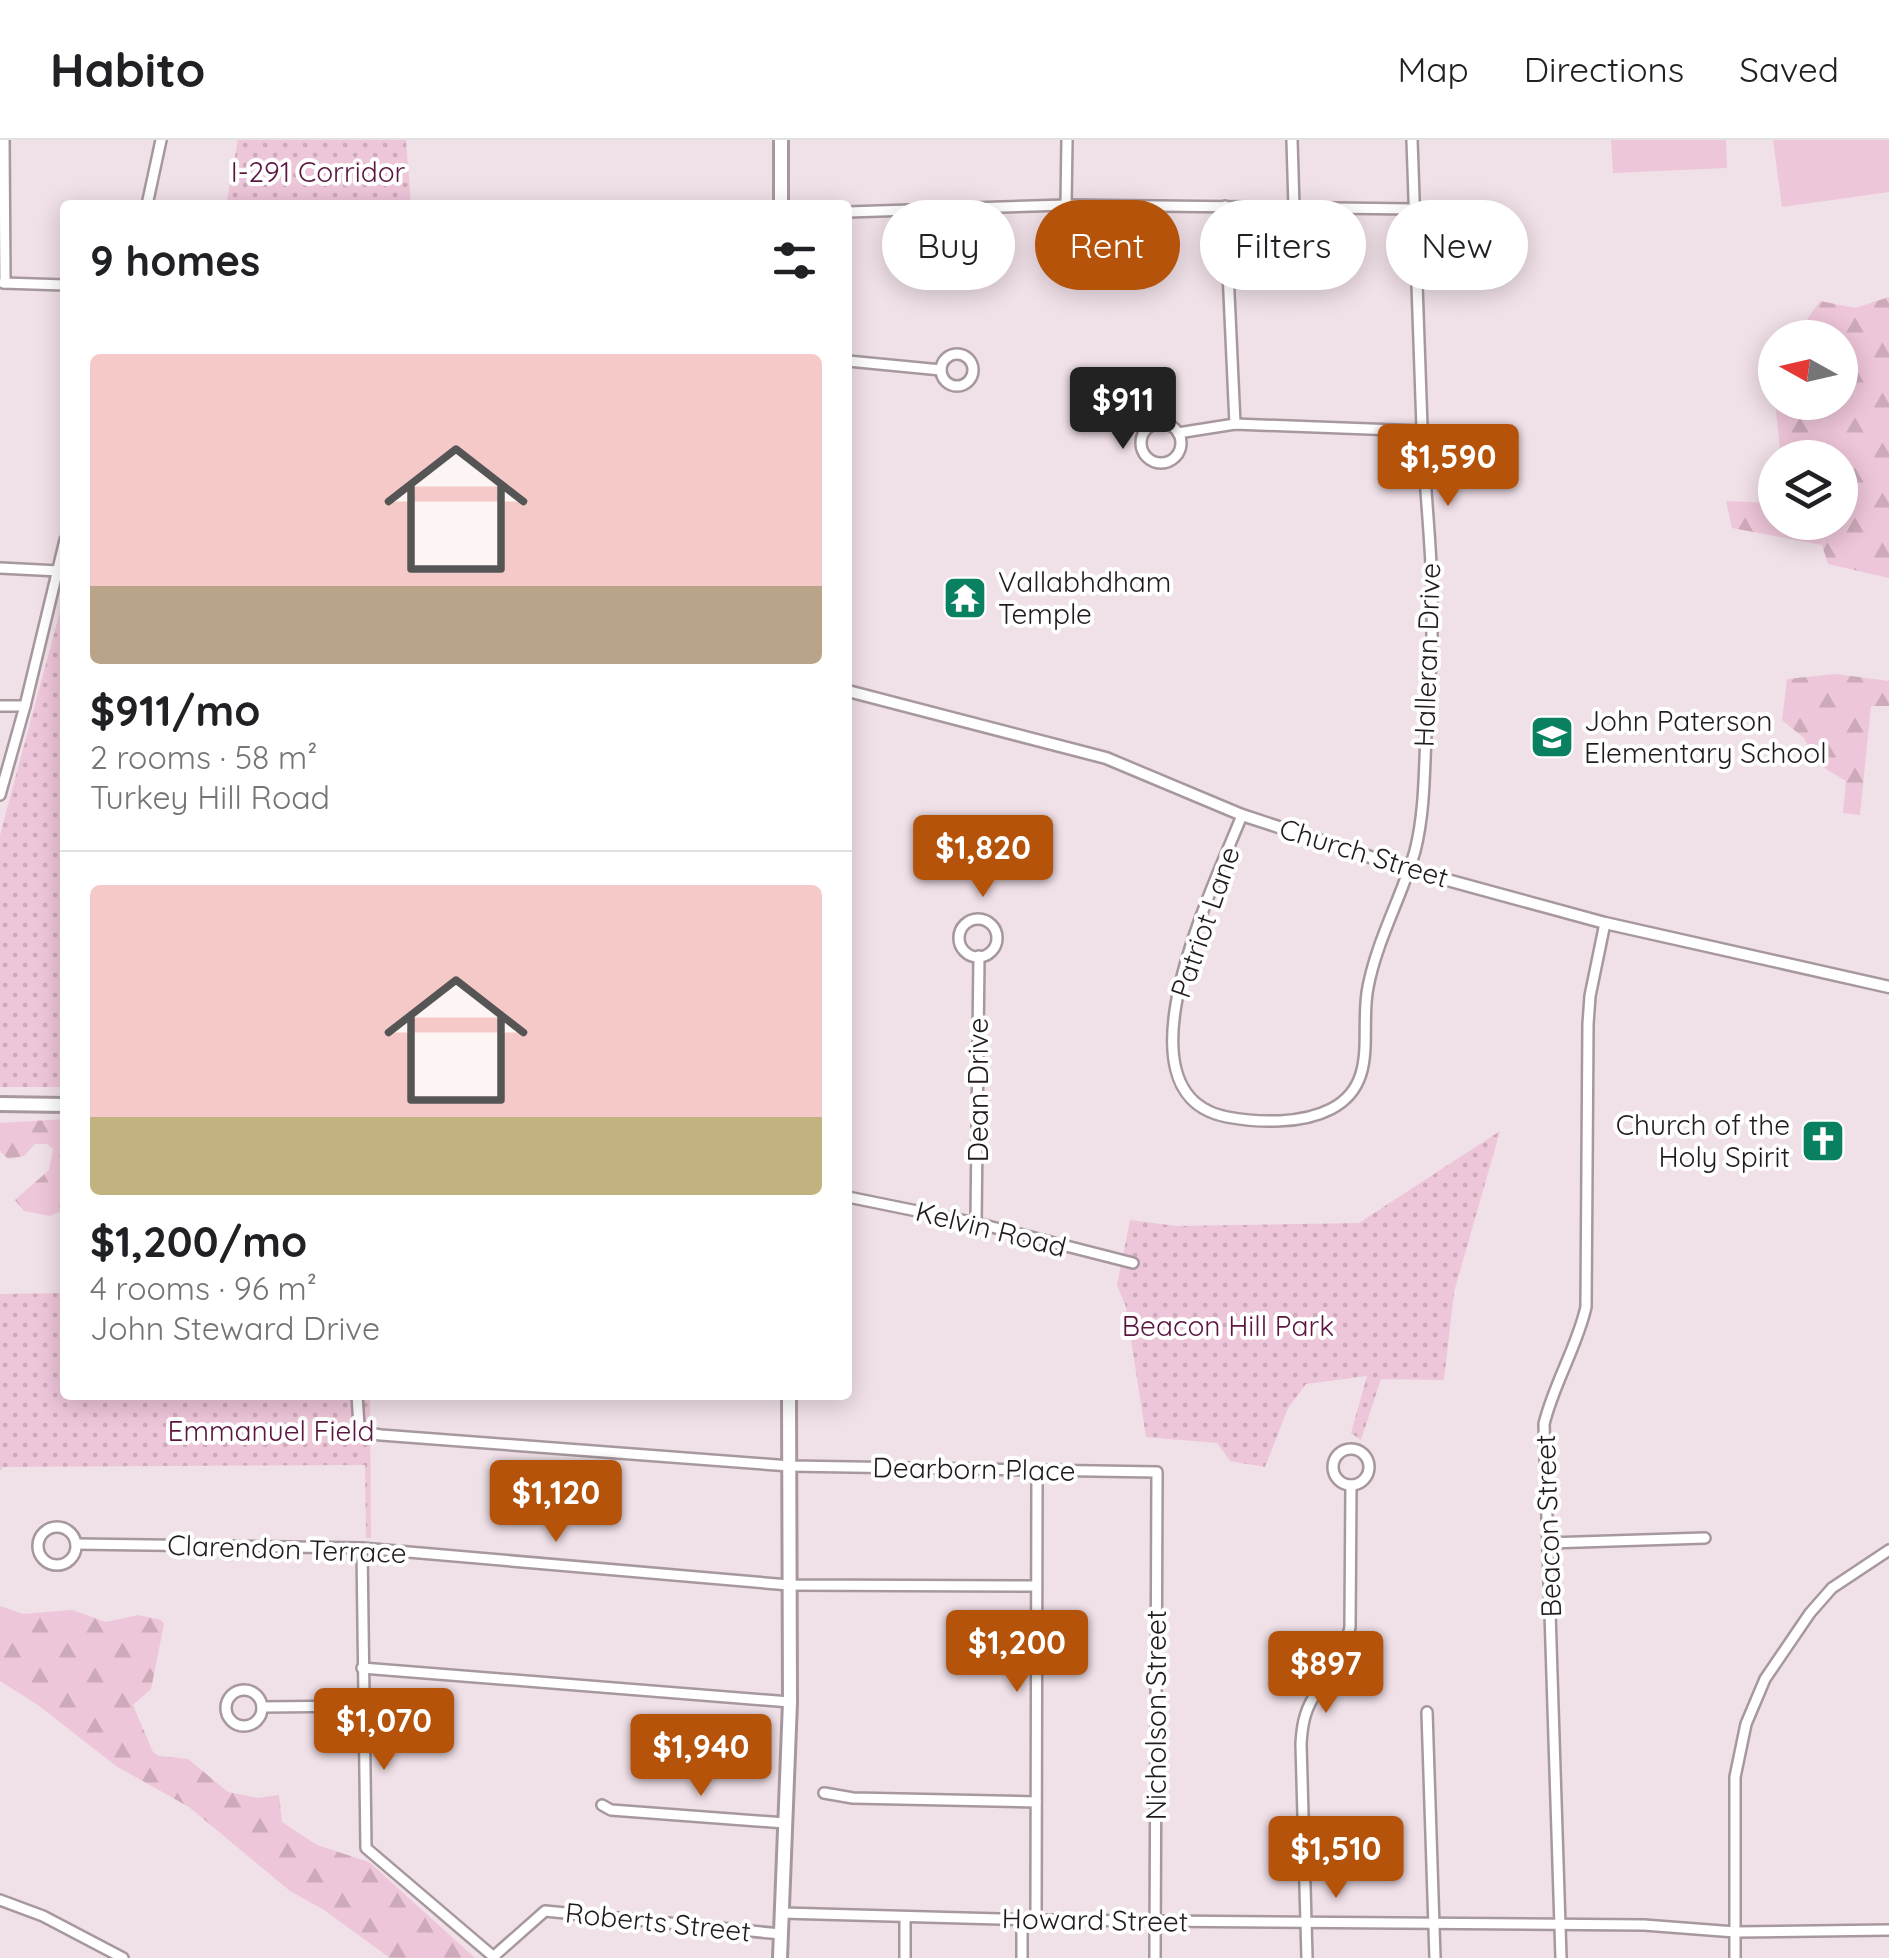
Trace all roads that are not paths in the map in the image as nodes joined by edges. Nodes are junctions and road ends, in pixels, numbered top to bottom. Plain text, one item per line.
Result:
1 (3, 140) edge
2 (161, 140) edge
3 (781, 140) edge
4 (1067, 140) edge
5 (1292, 140) edge
6 (1412, 140) edge
7 (148, 200) edge
8 (781, 200) edge
9 (1066, 200) edge
10 (1294, 200) edge
11 (1414, 200) edge
12 (1035, 206) edge
13 (852, 212) edge
14 (2, 283) edge
15 (60, 285) edge
16 (1229, 290) edge
17 (1417, 290) edge
18 (852, 360) edge
19 (941, 370) dead end
20 (1235, 424) junction
21 (1422, 431) junction
22 (1178, 433) junction
23 (60, 566) edge
24 (0, 568) edge
25 (59, 571) junction
26 (852, 692) edge
27 (0, 706) edge
28 (26, 706) junction
29 (0, 795) edge
30 (1242, 815) junction
31 (1407, 869) junction
32 (1605, 923) junction
33 (978, 956) junction
34 (1889, 987) edge
35 (0, 1104) edge
36 (60, 1104) edge
37 (852, 1198) edge
38 (976, 1223) junction
39 (1133, 1263) dead end
40 (357, 1400) edge
41 (789, 1400) edge
42 (790, 1466) junction
43 (1037, 1470) junction
44 (1158, 1472) joint
45 (1351, 1486) junction
46 (1705, 1538) dead end
47 (1548, 1542) junction
48 (76, 1544) junction
49 (362, 1548) junction
50 (1889, 1550) edge
51 (789, 1585) junction
52 (1036, 1586) junction
53 (362, 1668) junction
54 (790, 1702) junction
55 (362, 1706) junction
56 (262, 1707) junction
57 (1427, 1712) dead end
58 (824, 1793) dead end
59 (1036, 1802) junction
60 (602, 1805) dead end
61 (785, 1823) junction
62 (0, 1900) edge
63 (782, 1913) junction
64 (905, 1918) junction
65 (1022, 1919) junction
66 (1036, 1920) junction
67 (1306, 1920) junction
68 (1156, 1921) junction
69 (1435, 1922) junction
70 (1560, 1924) junction
71 (1889, 1930) edge
72 (1735, 1932) junction
73 (781, 1934) junction
74 (494, 1957) edge
75 (123, 1958) edge
76 (780, 1958) edge
77 (905, 1958) edge
78 (1022, 1958) edge
79 (1155, 1958) edge
80 (1307, 1958) edge
81 (1435, 1958) edge
82 (1561, 1958) edge
83 (1735, 1958) edge

1 - 14 street
2 - 7 street
3 - 8 main road
4 - 9 street
5 - 10 street
6 - 11 street, Halleran Drive
12 - 13 street
14 - 15 street
16 - 20 street
17 - 21 street, Halleran Drive
18 - 19 street
20 - 21 street
20 - 22 street
21 - 31 street, Halleran Drive
22 - 22 street
23 - 25 street
24 - 25 street
25 - 28 street
26 - 30 street, Church Street
27 - 28 street
28 - 29 street
30 - 31 street, Church Street
30 - 31 street, Patriot Lane
31 - 32 street, Church Street
32 - 34 street, Church Street
32 - 47 street, Beacon Street
33 - 33 street, Dean Drive
33 - 38 street, Dean Drive
35 - 36 main road
37 - 38 street, Kelvin Road
38 - 39 street, Kelvin Road
40 - 42 street, Dearborn Place
41 - 42 main road
42 - 43 street, Dearborn Place
42 - 51 main road
43 - 44 street, Dearborn Place
43 - 52 street
44 - 68 street, Nicholson Street
45 - 45 street
45 - 67 street
46 - 47 street
47 - 70 street, Beacon Street
48 - 48 street, Clarendon Terrace
48 - 49 street, Clarendon Terrace
49 - 51 street, Clarendon Terrace
49 - 53 street
50 - 72 street
51 - 52 street, Clarendon Terrace
51 - 54 main road
52 - 59 street
53 - 54 street
53 - 55 street
54 - 61 main road
55 - 56 street
55 - 74 street
56 - 56 street
57 - 69 street
58 - 59 street
59 - 66 street
60 - 61 street
61 - 63 main road
62 - 75 street
63 - 64 street, Howard Street
63 - 73 main road
64 - 65 street, Howard Street
64 - 77 street
65 - 66 street, Howard Street
65 - 78 street
66 - 68 street, Howard Street
67 - 68 street, Howard Street
67 - 69 street, Howard Street
67 - 80 street
68 - 79 street, Nicholson Street
69 - 70 street, Howard Street
69 - 81 street
70 - 72 street, Howard Street
70 - 82 street, Beacon Street
71 - 72 street, Howard Street
72 - 83 street
73 - 74 street, Roberts Street
73 - 76 main road

